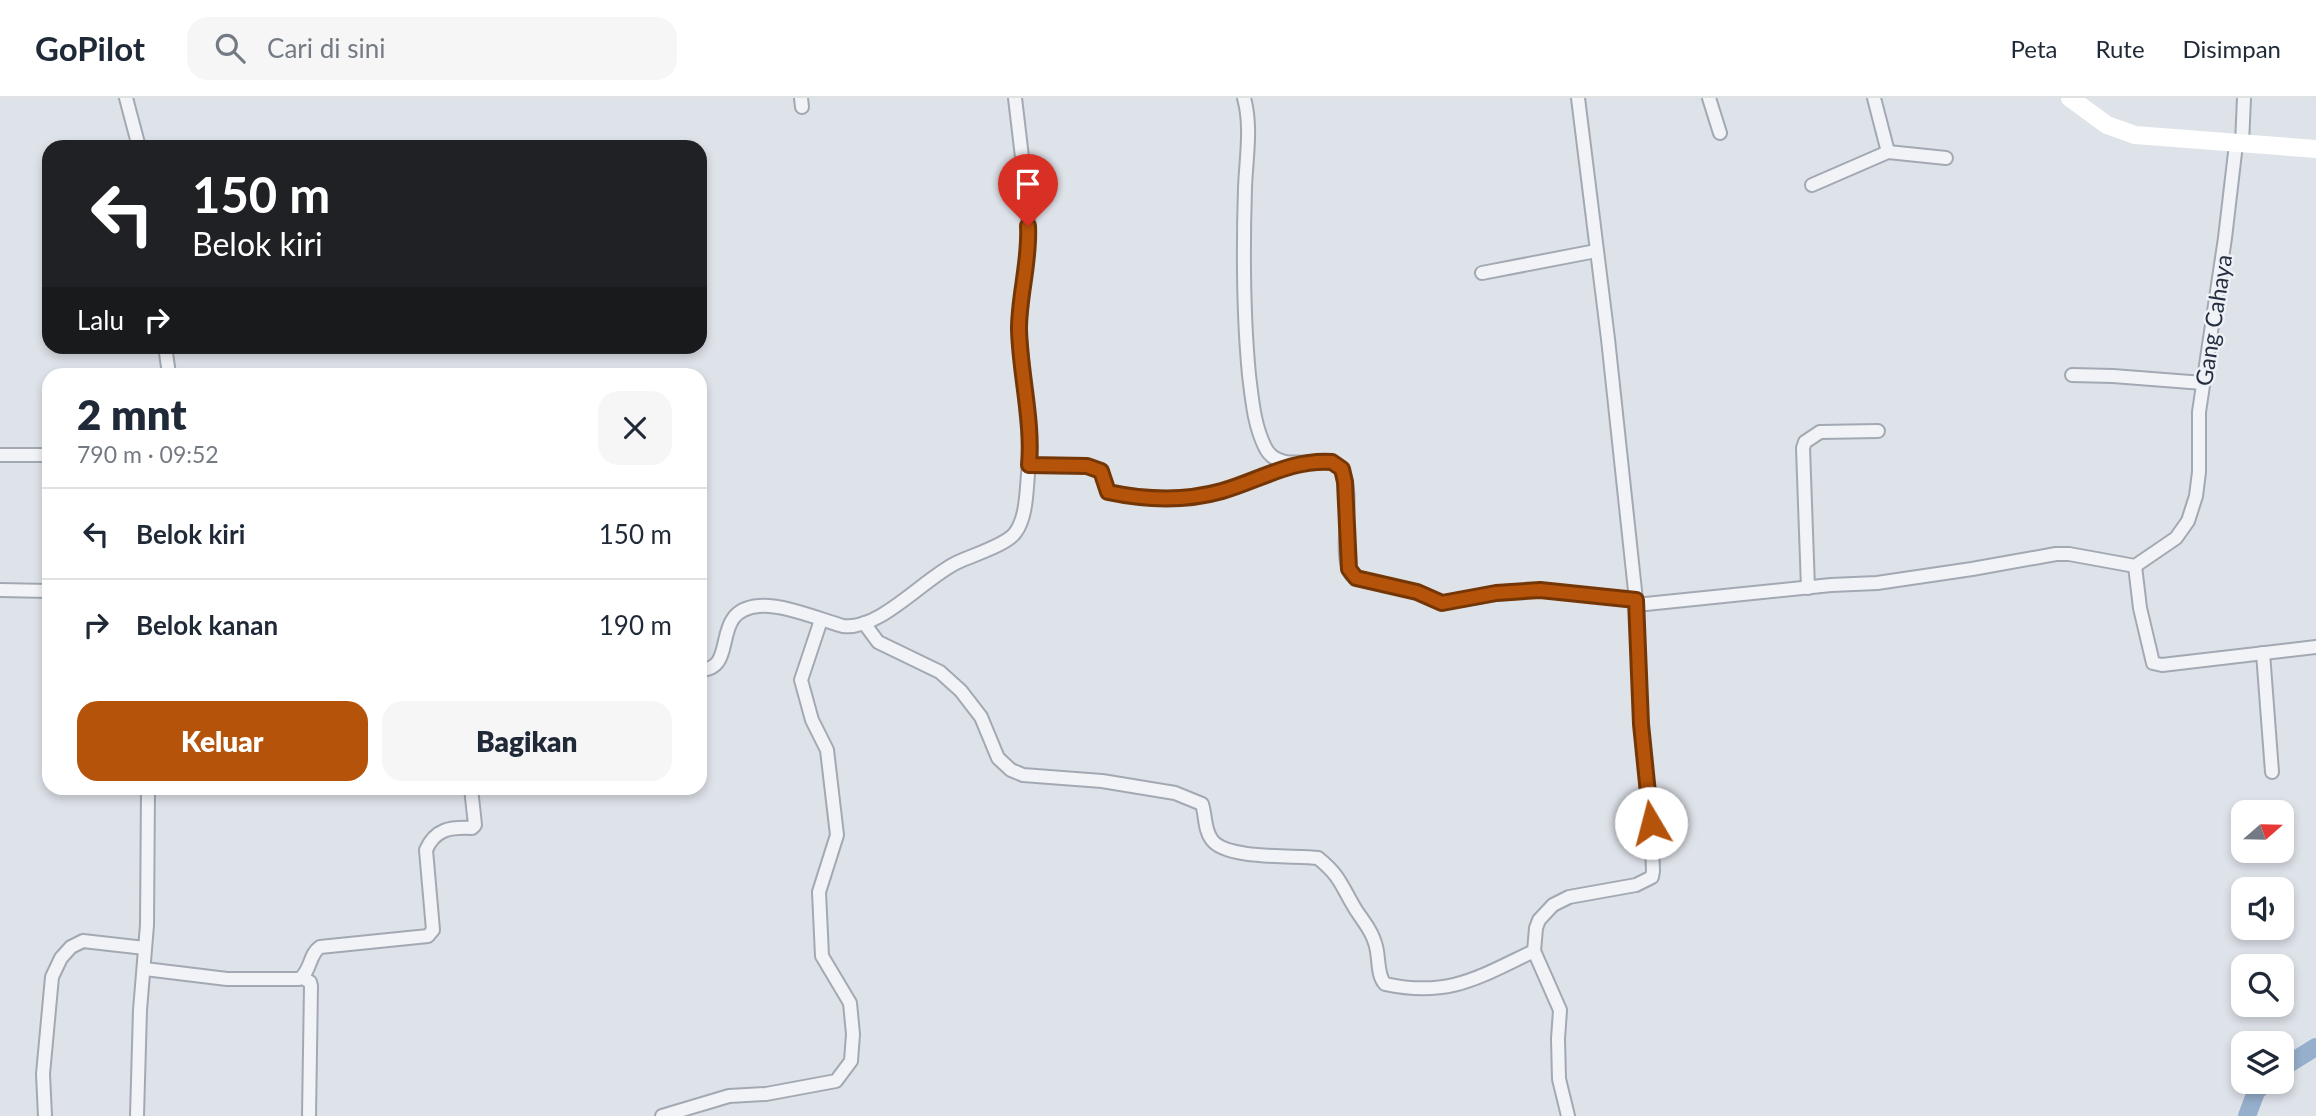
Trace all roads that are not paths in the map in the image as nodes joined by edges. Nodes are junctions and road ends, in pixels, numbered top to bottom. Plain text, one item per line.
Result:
1 (126, 98) edge
2 (1015, 98) edge
3 (1244, 98) edge
4 (1578, 98) edge
5 (1709, 98) edge
6 (1874, 98) edge
7 (2070, 98) edge
8 (2244, 98) edge
9 (1720, 133) dead end
10 (137, 140) edge
11 (2239, 144) junction
12 (2316, 149) edge
13 (1888, 152) junction
14 (1946, 158) dead end
15 (1812, 185) dead end
16 (1596, 251) junction
17 (1482, 273) dead end
18 (2072, 375) dead end
19 (2203, 383) junction
20 (1878, 431) dead end
21 (42, 454) edge
22 (0, 455) edge
23 (1305, 464) junction
24 (1029, 465) junction
25 (2135, 566) junction
26 (1808, 588) junction
27 (0, 590) edge
28 (42, 592) edge
29 (1636, 603) junction
30 (821, 620) junction
31 (864, 623) junction
32 (2316, 647) edge
33 (2263, 653) junction
34 (707, 668) edge
35 (2272, 772) dead end
36 (149, 795) edge
37 (472, 795) edge
38 (145, 948) junction
39 (1534, 951) junction
40 (145, 969) junction
41 (303, 978) junction
42 (45, 1116) edge
43 (137, 1116) edge
44 (309, 1116) edge
45 (662, 1116) edge
46 (1568, 1116) edge

1 - 10 street
2 - 24 street
3 - 23 street
4 - 16 street
5 - 9 street
6 - 13 street
7 - 11 street
8 - 11 street, Gang Cahaya
11 - 12 street
11 - 19 street, Gang Cahaya
13 - 14 street
13 - 15 street
16 - 17 street
16 - 29 street
18 - 19 street
19 - 25 street, Gang Cahaya
20 - 26 street
21 - 22 street
23 - 24 street
23 - 29 street
24 - 31 street
25 - 26 street
25 - 33 street
26 - 29 street
27 - 28 street
29 - 39 street
30 - 31 street
30 - 34 street
30 - 45 street
31 - 39 street
32 - 33 street
33 - 35 street
36 - 38 street
37 - 41 street
38 - 40 street
38 - 42 street
39 - 46 street
40 - 41 street
40 - 43 street
41 - 44 street

